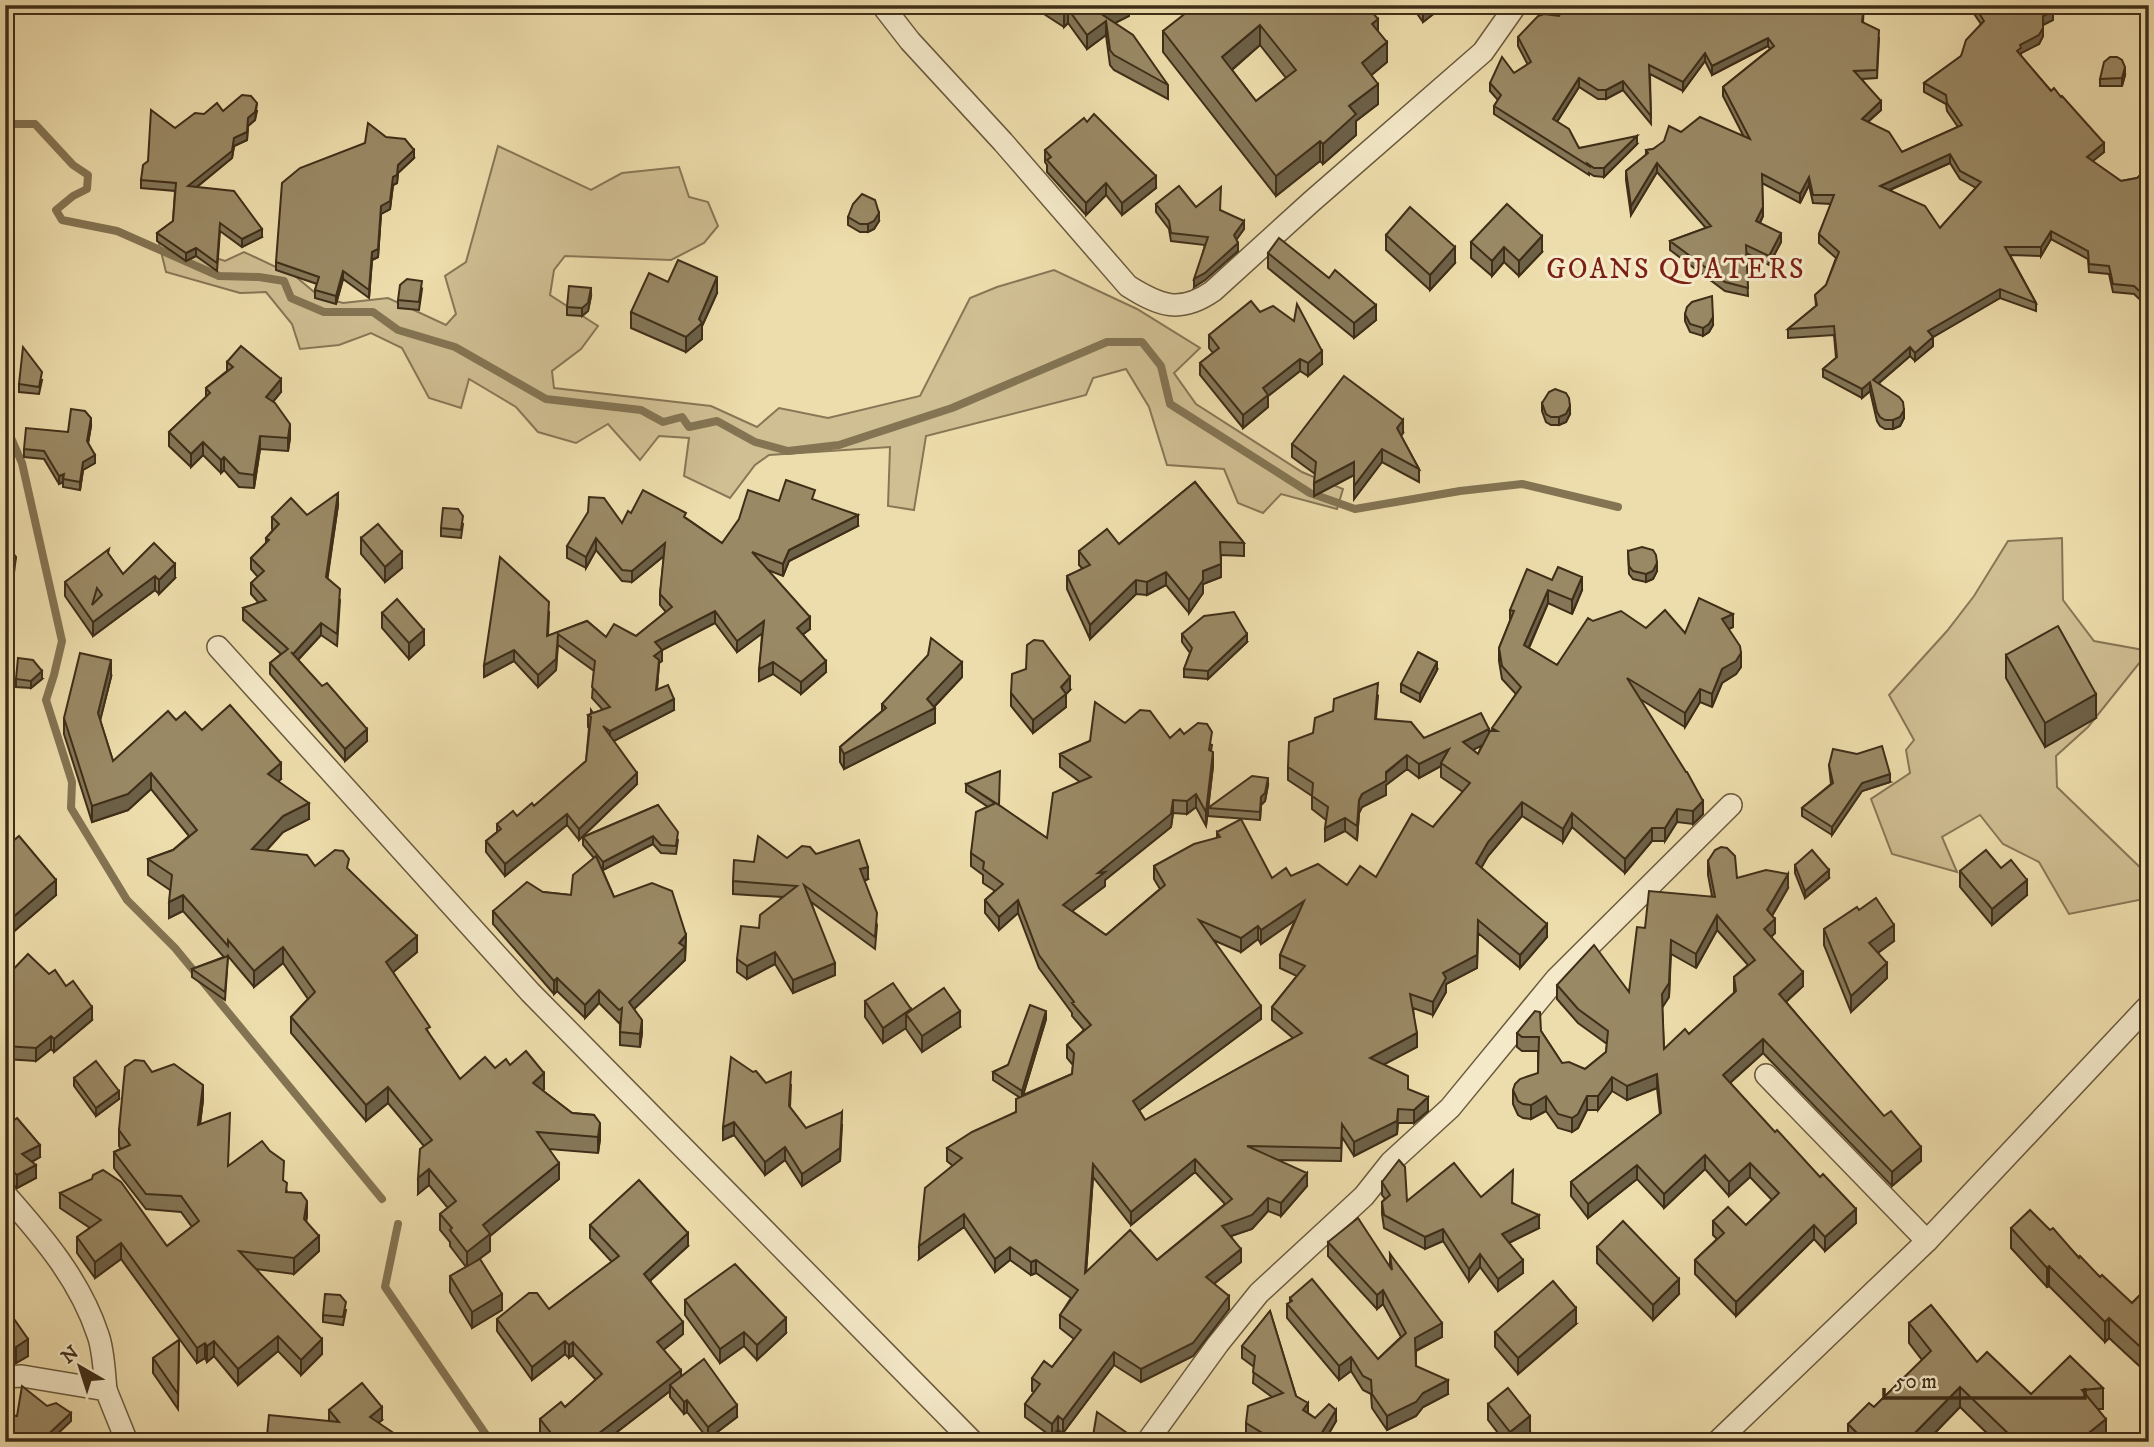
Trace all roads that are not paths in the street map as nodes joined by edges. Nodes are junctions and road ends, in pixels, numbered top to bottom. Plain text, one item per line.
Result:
1 (882, 5) edge
2 (1516, 5) edge
3 (218, 647) dead end
4 (1731, 805) dead end
5 (2149, 1005) edge
6 (1766, 1075) dead end
7 (5, 1194) edge
8 (1927, 1241) junction
9 (5, 1377) edge
10 (106, 1390) junction
11 (127, 1442) edge
12 (973, 1442) edge
13 (1147, 1442) edge
14 (1717, 1442) edge

1 - 2 street
3 - 12 street
4 - 13 street
5 - 8 street
6 - 8 street
7 - 10 street
8 - 14 street
9 - 10 street
10 - 11 street

